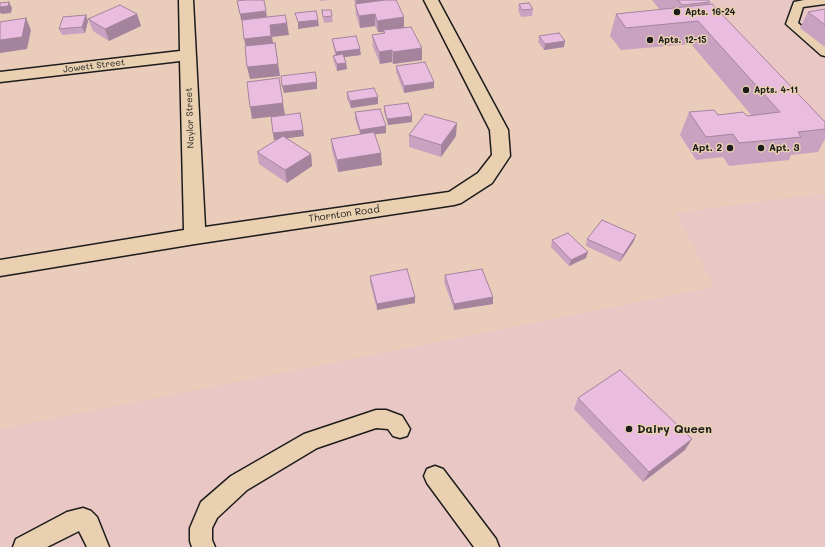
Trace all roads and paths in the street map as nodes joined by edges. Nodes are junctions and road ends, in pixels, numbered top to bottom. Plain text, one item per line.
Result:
1 (186, 0) edge
2 (431, 0) edge
3 (825, 1) edge
4 (825, 52) edge
5 (188, 55) junction
6 (0, 77) edge
7 (195, 236) junction
8 (0, 268) edge
9 (400, 429) dead end
10 (435, 476) dead end
11 (24, 547) edge
12 (98, 547) edge
13 (204, 547) edge
14 (488, 547) edge

1 - 5 street, Naylor Street
2 - 7 street, Thornton Road
3 - 4 lane
5 - 6 street, Jowett Street
5 - 7 street, Naylor Street
7 - 8 street, Thornton Road
9 - 13 lane
10 - 14 lane
11 - 12 lane

